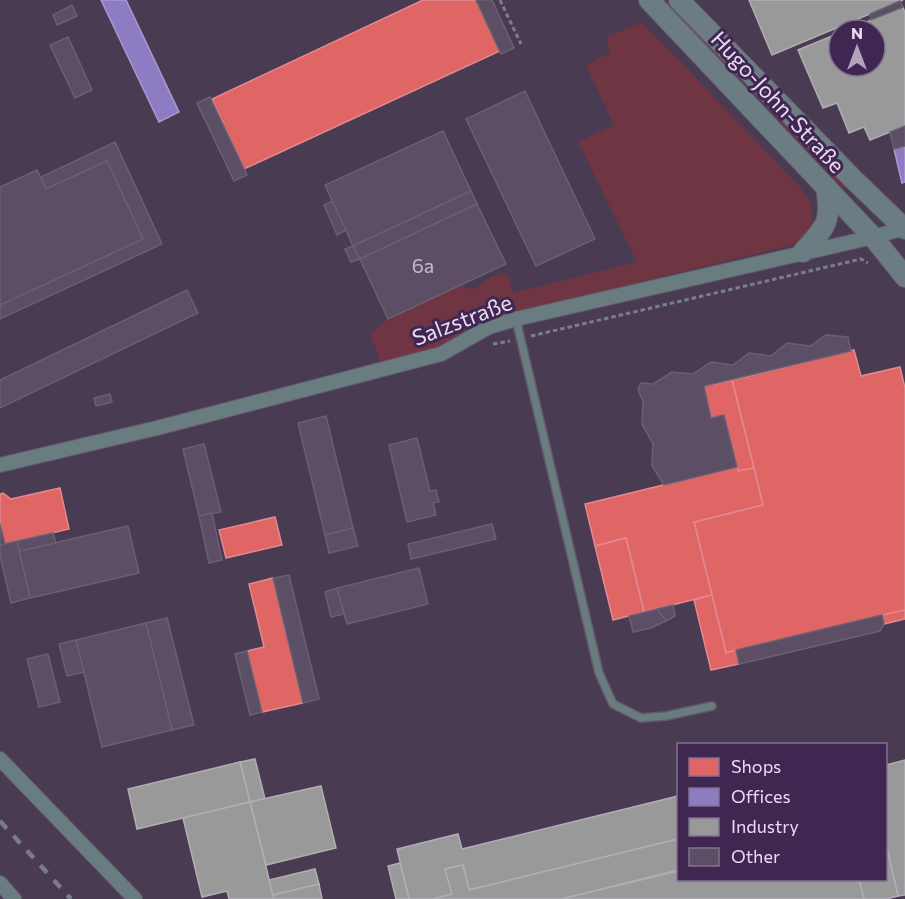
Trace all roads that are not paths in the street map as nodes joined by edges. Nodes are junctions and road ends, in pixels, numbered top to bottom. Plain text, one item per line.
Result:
1 (649, 0) edge
2 (679, 0) edge
3 (825, 187) junction
4 (905, 228) edge
5 (873, 237) junction
6 (803, 252) junction
7 (905, 277) edge
8 (516, 319) junction
9 (0, 465) edge
10 (712, 706) dead end
11 (0, 759) edge
12 (0, 883) edge
13 (14, 899) edge
14 (135, 899) edge

1 - 3 main road, Hugo-John-Straße
2 - 4 main road, Hugo-John-Straße
3 - 5 main road, Hugo-John-Straße
3 - 6 main road
4 - 5 street, Salzstraße
5 - 6 street, Salzstraße
5 - 7 main road, Hugo-John-Straße
6 - 8 street, Salzstraße
8 - 9 street, Salzstraße
8 - 10 lane
11 - 14 street
12 - 13 street

